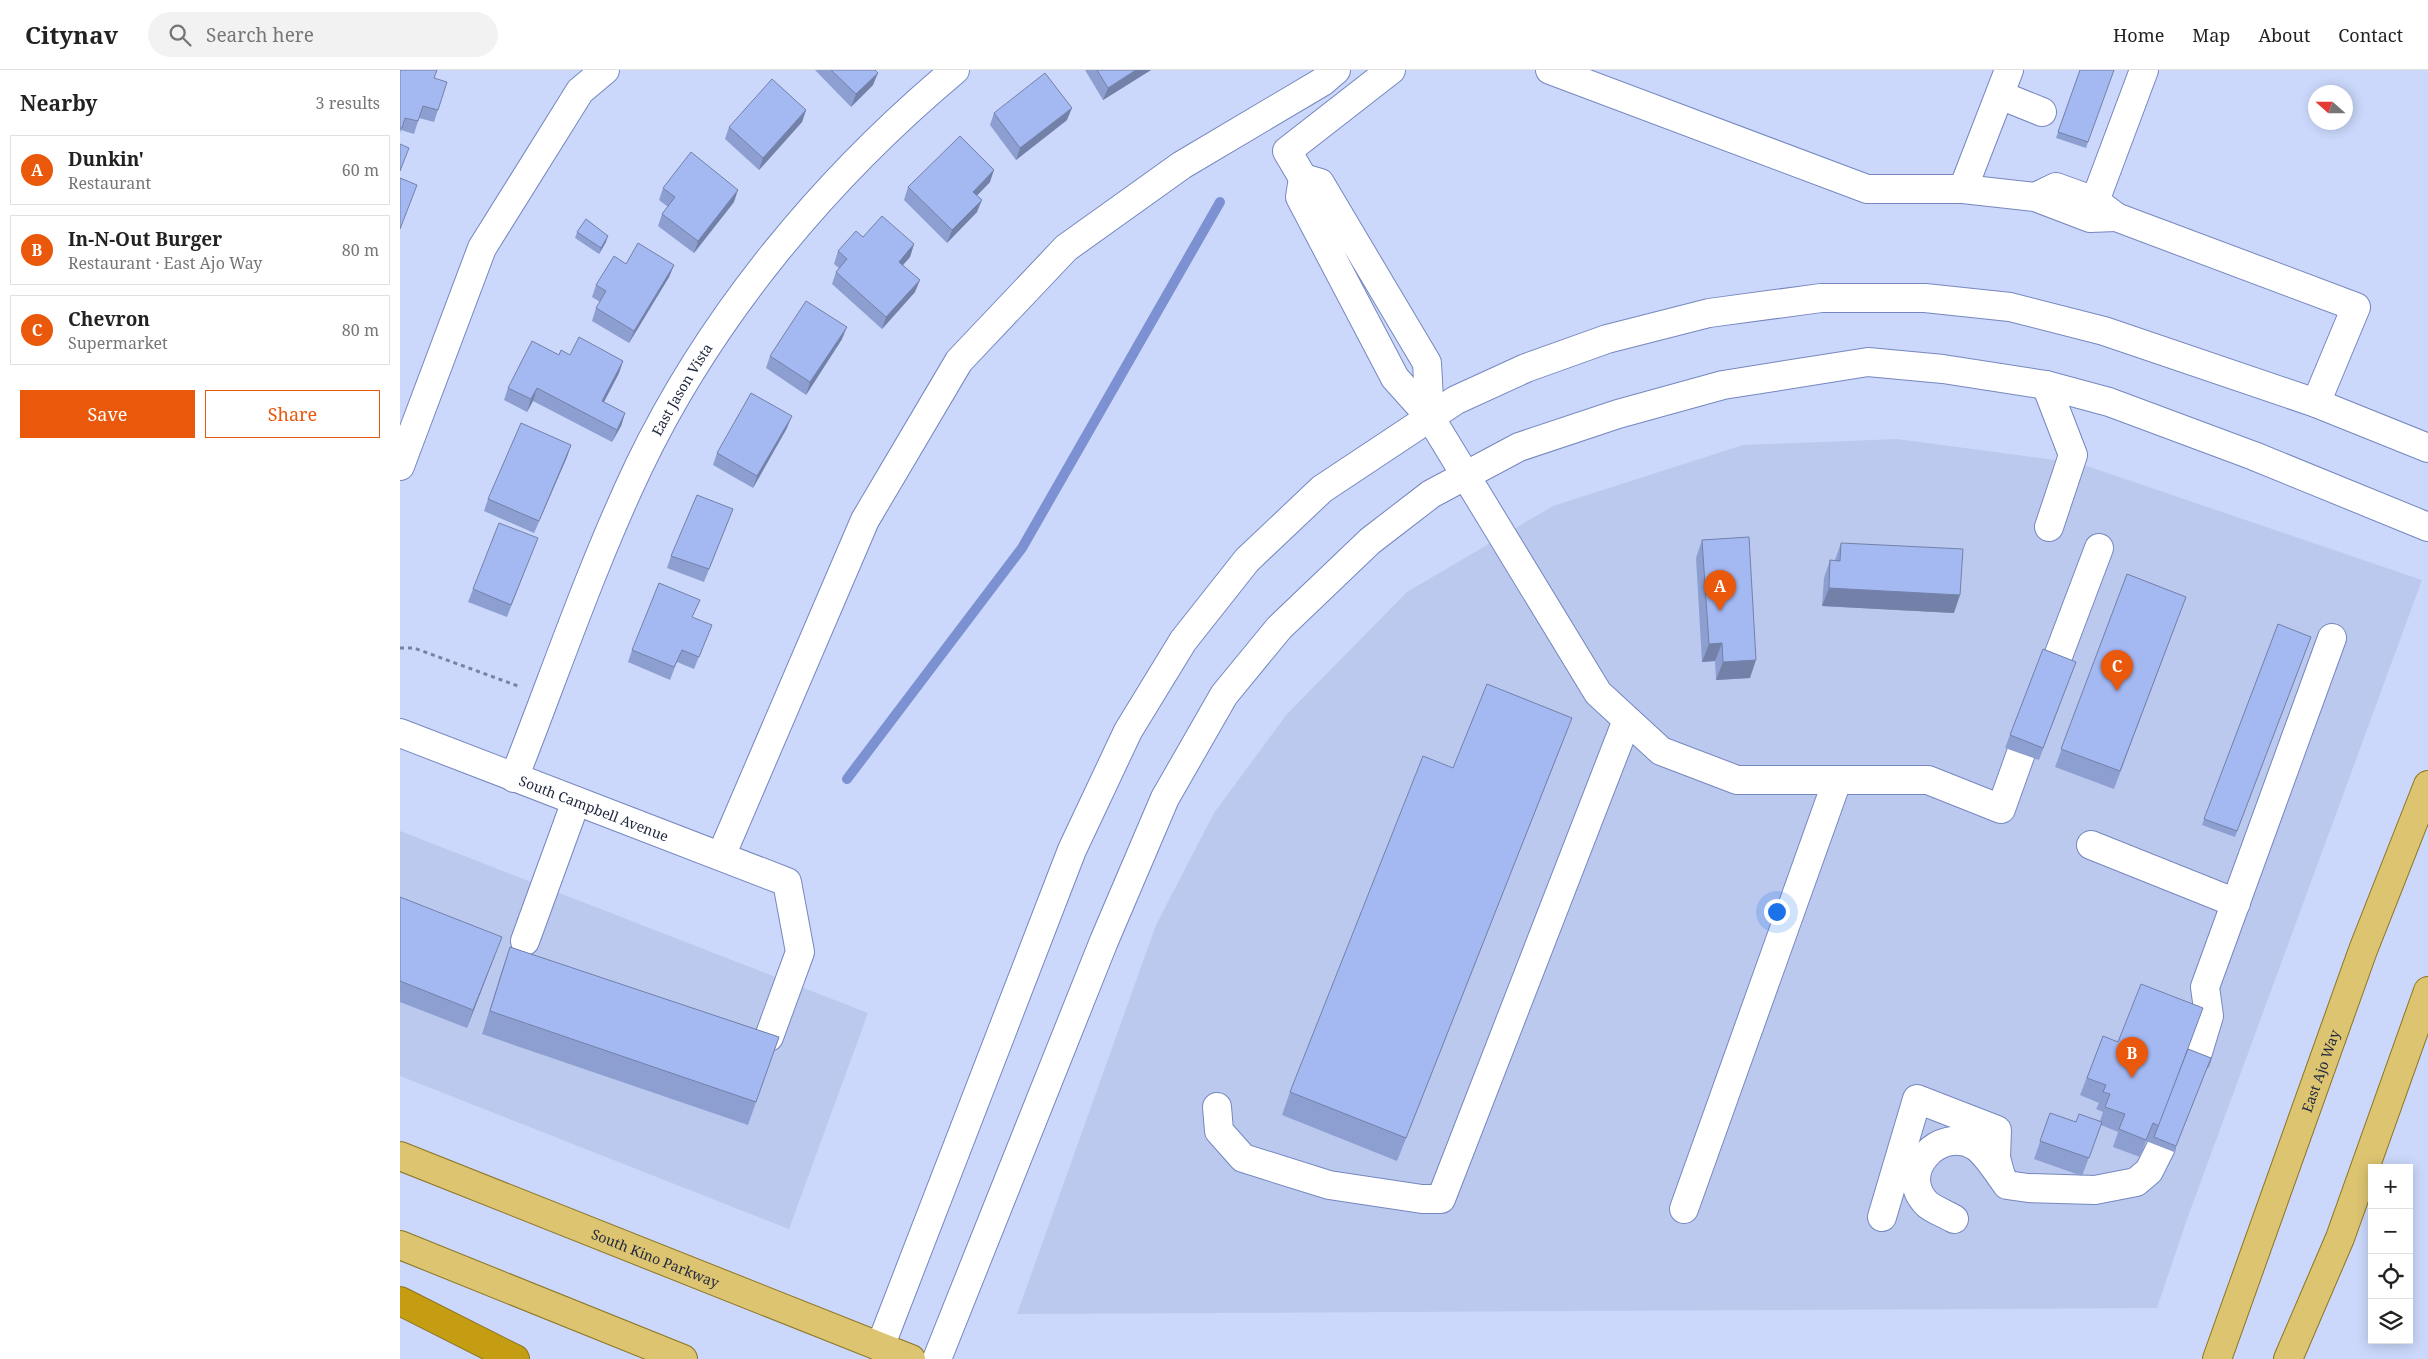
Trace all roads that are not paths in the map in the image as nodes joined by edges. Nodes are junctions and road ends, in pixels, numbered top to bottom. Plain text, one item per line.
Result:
1 (606, 70) edge
2 (955, 70) edge
3 (1336, 70) edge
4 (1391, 70) edge
5 (1550, 70) edge
6 (2009, 70) edge
7 (2144, 70) edge
8 (2000, 95) junction
9 (2042, 112) dead end
10 (1302, 178) junction
11 (1963, 189) junction
12 (2105, 209) junction
13 (1346, 226) junction
14 (1322, 238) junction
15 (2046, 385) junction
16 (2316, 403) junction
17 (1430, 417) junction
18 (2428, 448) edge
19 (400, 466) edge
20 (1466, 475) junction
21 (2428, 527) edge
22 (2049, 528) dead end
23 (2099, 548) dead end
24 (2332, 638) dead end
25 (2054, 667) edge
26 (1627, 720) junction
27 (400, 734) edge
28 (2021, 753) edge
29 (514, 778) junction
30 (1837, 781) junction
31 (2428, 785) edge
32 (576, 801) junction
33 (2091, 845) dead end
34 (721, 856) junction
35 (2236, 903) junction
36 (525, 941) dead end
37 (2428, 991) edge
38 (769, 1037) edge
39 (2196, 1059) edge
40 (1218, 1107) dead end
41 (2161, 1147) edge
42 (400, 1156) edge
43 (2002, 1178) junction
44 (1684, 1209) dead end
45 (1882, 1217) dead end
46 (1954, 1219) dead end
47 (400, 1245) edge
48 (400, 1301) edge
49 (878, 1353) edge
50 (515, 1359) edge
51 (682, 1359) edge
52 (911, 1359) edge
53 (937, 1359) edge
54 (2217, 1359) edge
55 (2288, 1359) edge

1 - 19 street
2 - 29 street, East Jason Vista
3 - 34 street
4 - 10 street
5 - 11 street
6 - 8 street
7 - 12 street
8 - 9 street
8 - 11 street
10 - 13 street
10 - 14 street
11 - 12 street
12 - 16 street
13 - 14 street
13 - 17 street
14 - 17 street
15 - 20 street
15 - 21 street
15 - 22 street
16 - 17 street
16 - 18 street
17 - 20 street
17 - 49 street
20 - 26 street
20 - 53 street
23 - 25 street
24 - 35 street
26 - 30 street
26 - 40 street
27 - 29 street, South Campbell Avenue
28 - 30 street
29 - 32 street, South Campbell Avenue
30 - 44 street
31 - 54 main road, East Ajo Way
32 - 34 street, South Campbell Avenue
32 - 36 street
33 - 35 street
34 - 38 street, South Campbell Avenue
35 - 39 street
37 - 55 main road
41 - 43 street
42 - 49 main road, South Kino Parkway
43 - 45 street
43 - 46 street
47 - 51 main road
48 - 50 highway
49 - 52 main road, South Kino Parkway

